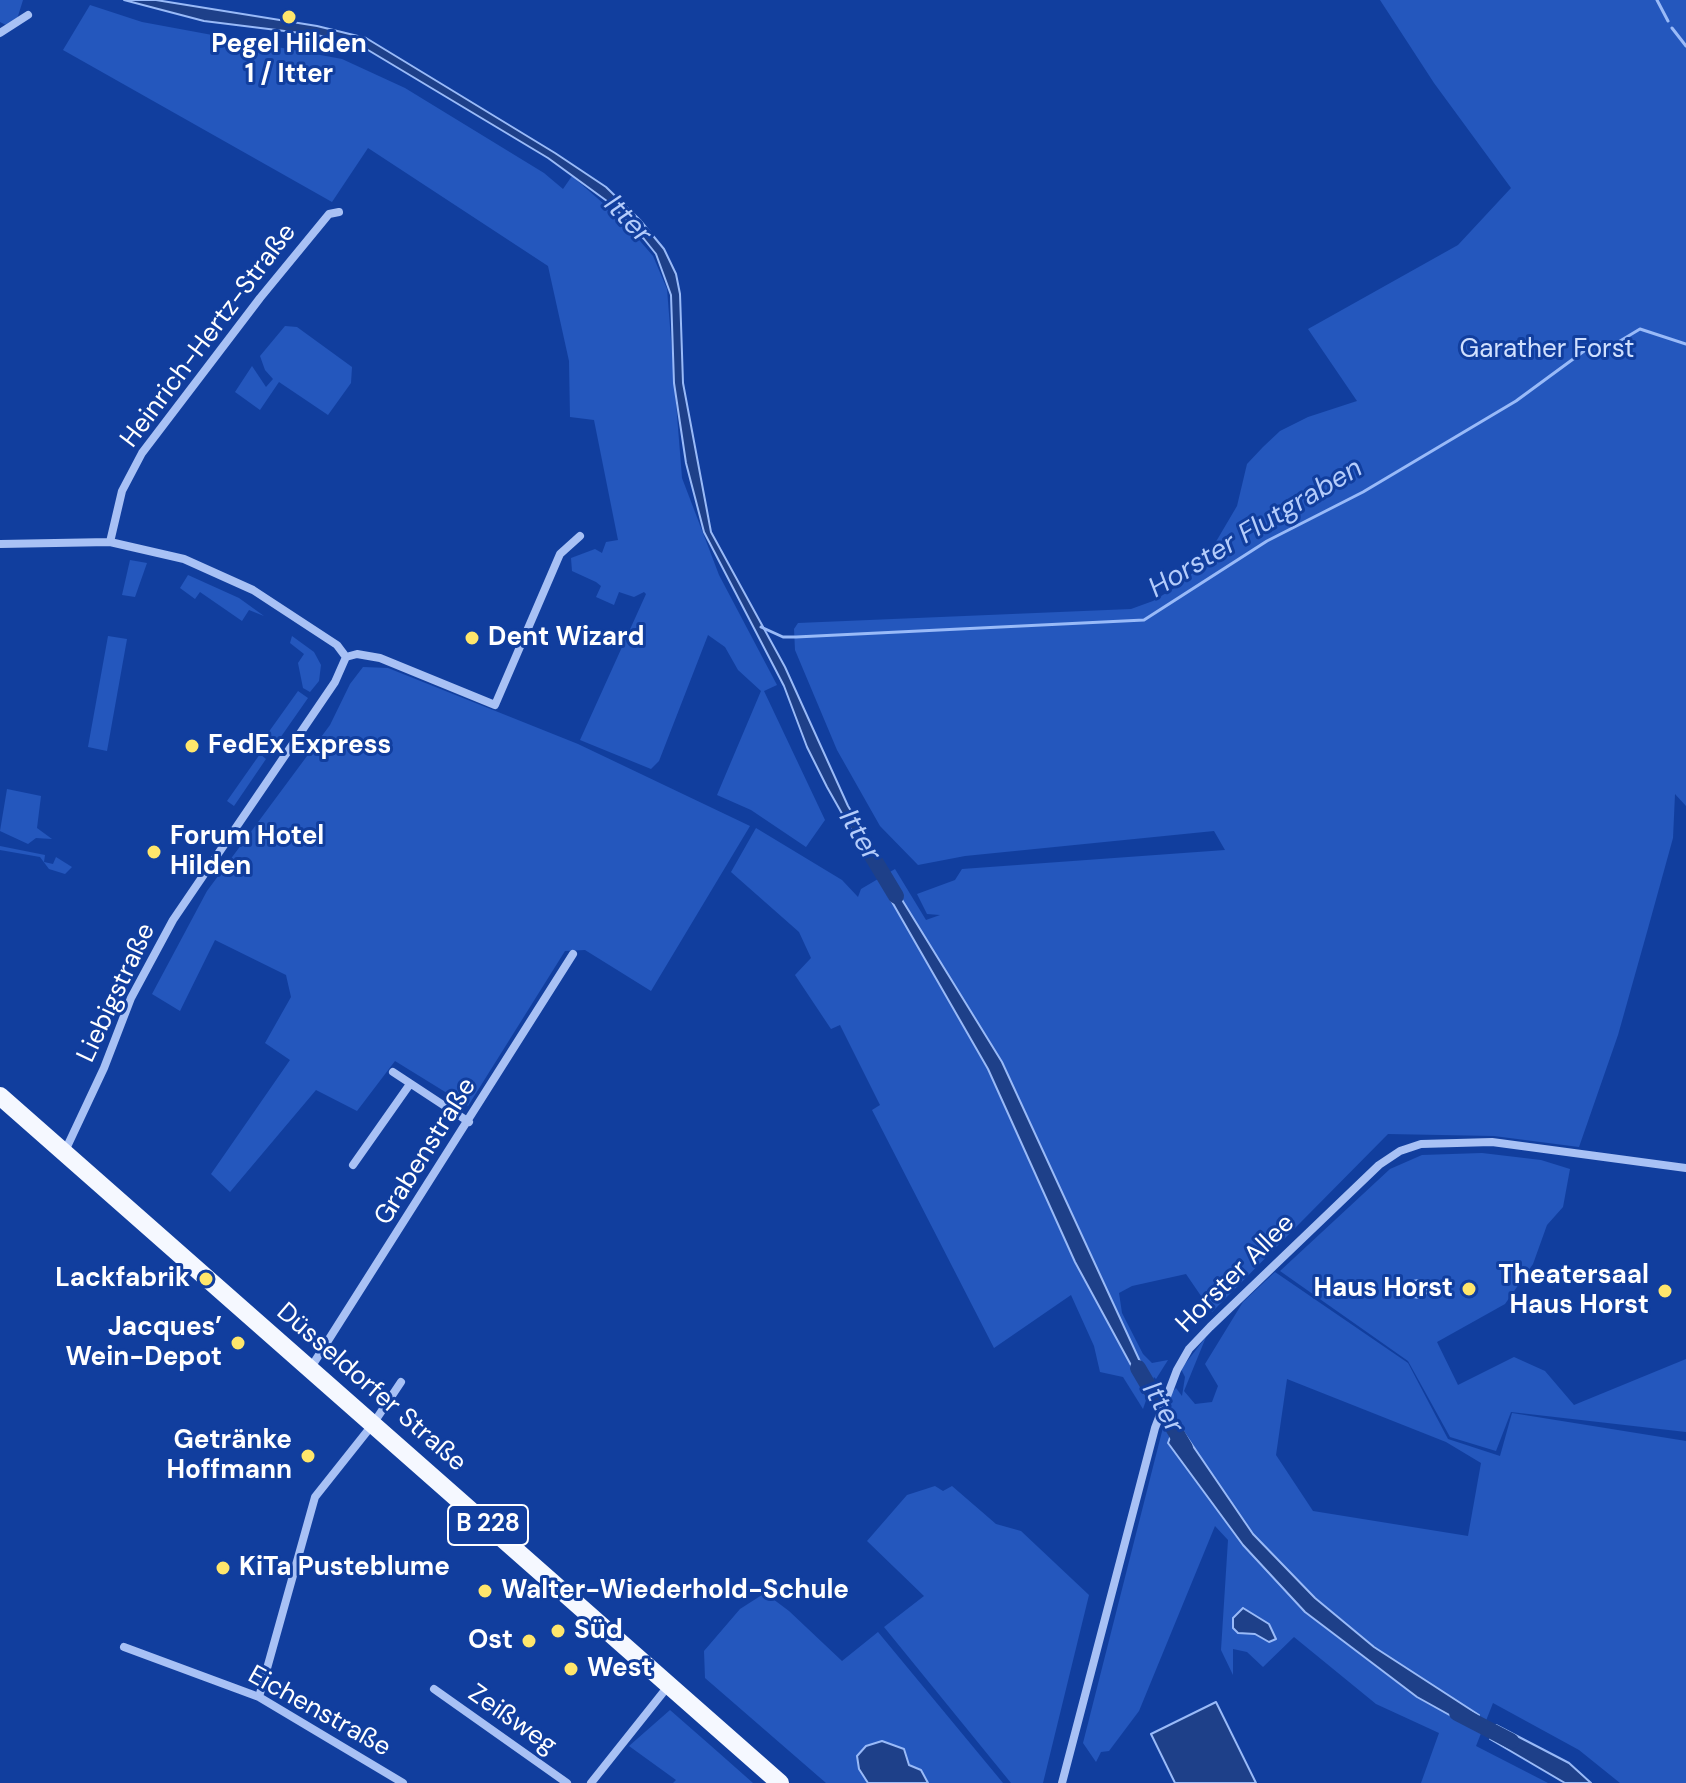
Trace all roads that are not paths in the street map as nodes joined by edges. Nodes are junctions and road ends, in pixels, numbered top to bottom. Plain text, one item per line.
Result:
1 (28, 15) dead end
2 (0, 33) edge
3 (339, 212) dead end
4 (580, 536) dead end
5 (110, 542) junction
6 (0, 544) edge
7 (346, 657) junction
8 (573, 954) dead end
9 (393, 1072) dead end
10 (410, 1084) junction
11 (0, 1096) edge
12 (469, 1122) junction
13 (65, 1152) junction
14 (353, 1165) dead end
15 (1686, 1168) edge
16 (310, 1370) junction
17 (401, 1382) dead end
18 (373, 1424) junction
19 (124, 1647) dead end
20 (670, 1684) junction
21 (434, 1689) dead end
22 (259, 1697) junction
23 (403, 1783) edge
24 (567, 1783) edge
25 (591, 1783) edge
26 (780, 1783) edge
27 (1062, 1783) edge

1 - 2 street
3 - 5 street, Heinrich-Hertz-Straße
4 - 7 street
5 - 6 street
5 - 7 street
7 - 13 street, Liebigstraße
8 - 12 street, Grabenstraße
9 - 10 street
10 - 12 street
10 - 14 street
11 - 13 main road, Düsseldorfer Straße / B 228
12 - 16 street, Grabenstraße
13 - 16 main road, Düsseldorfer Straße / B 228
15 - 27 street, Horster Allee
16 - 18 main road, Düsseldorfer Straße / B 228
17 - 18 street
18 - 20 main road, Düsseldorfer Straße / B 228
18 - 22 street
19 - 22 street, Eichenstraße
20 - 25 street
20 - 26 main road, Düsseldorfer Straße / B 228
21 - 24 street, Zeißweg
22 - 23 street, Eichenstraße

